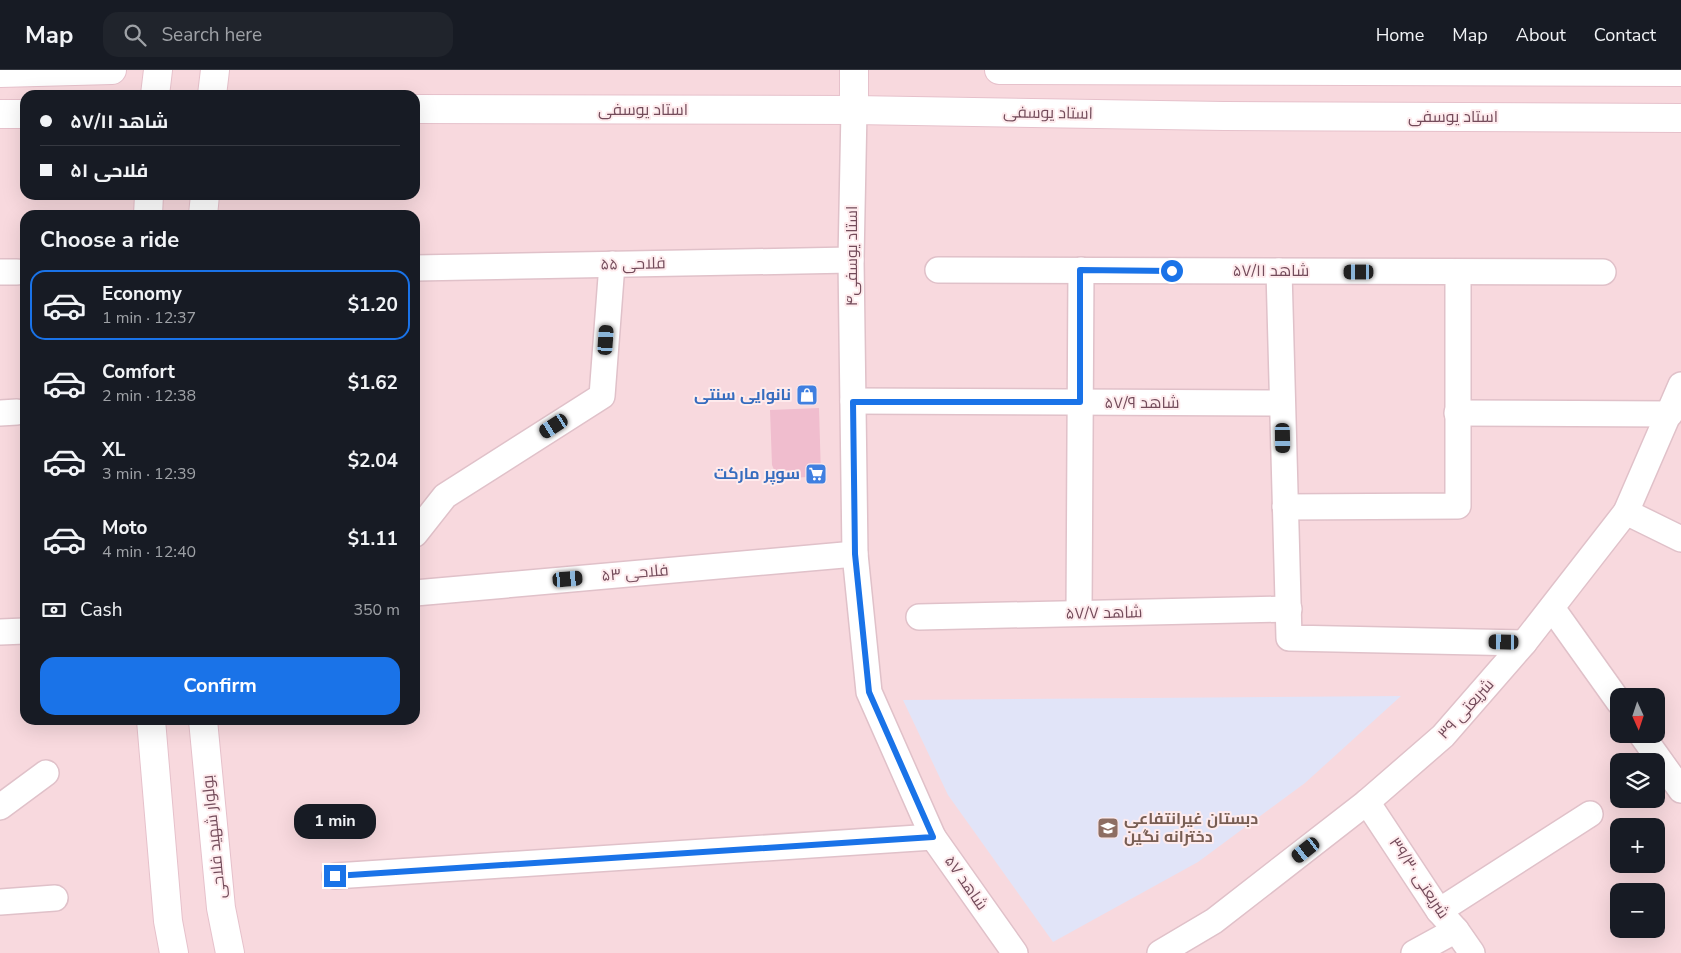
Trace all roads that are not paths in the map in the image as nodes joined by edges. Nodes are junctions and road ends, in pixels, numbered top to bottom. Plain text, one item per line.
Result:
1 (112, 70) edge
2 (158, 70) edge
3 (214, 70) edge
4 (854, 70) edge
5 (999, 70) edge
6 (1681, 72) edge
7 (0, 73) edge
8 (156, 90) edge
9 (212, 90) edge
10 (420, 109) edge
11 (854, 110) junction
12 (0, 114) edge
13 (20, 114) edge
14 (1681, 118) edge
15 (850, 260) junction
16 (612, 264) junction
17 (420, 268) edge
18 (938, 270) dead end
19 (1080, 270) junction
20 (1279, 271) junction
21 (1458, 272) junction
22 (1604, 272) dead end
23 (1681, 385) edge
24 (853, 402) junction
25 (1080, 402) junction
26 (1282, 403) junction
27 (1457, 413) junction
28 (1670, 414) junction
29 (1285, 507) junction
30 (1626, 512) junction
31 (420, 528) edge
32 (1681, 539) edge
33 (855, 554) junction
34 (420, 593) edge
35 (1552, 608) junction
36 (1289, 609) junction
37 (1079, 613) junction
38 (919, 616) dead end
39 (20, 631) edge
40 (0, 632) edge
41 (1524, 643) junction
42 (1610, 689) edge
43 (151, 725) edge
44 (203, 725) edge
45 (1647, 743) edge
46 (46, 773) dead end
47 (1681, 790) edge
48 (1367, 802) junction
49 (0, 807) edge
50 (1590, 814) dead end
51 (933, 837) junction
52 (335, 876) dead end
53 (55, 898) dead end
54 (0, 902) edge
55 (1439, 911) junction
56 (1456, 930) junction
57 (174, 953) edge
58 (230, 953) edge
59 (1015, 953) edge
60 (1160, 953) edge
61 (1414, 953) edge
62 (1472, 953) edge

1 - 7 street
2 - 8 street
3 - 9 street
4 - 11 street
5 - 6 street
10 - 11 street, استاد یوسفی
11 - 14 street, استاد یوسفی
11 - 15 street, استاد یوسفی۴
12 - 13 street
15 - 16 street, فلاحی ۵۵
15 - 24 street, استاد یوسفی۴
16 - 17 street, فلاحی ۵۵
16 - 31 street
18 - 19 street, شاهد ۵۷/۱۱
19 - 20 street, شاهد ۵۷/۱۱
19 - 25 street
20 - 21 street, شاهد ۵۷/۱۱
20 - 26 street
21 - 22 street, شاهد ۵۷/۱۱
21 - 27 street
23 - 28 street, شریعتی ۳۹
24 - 25 street, شاهد ۵۷/۹
24 - 33 street, شاهد ۵۷
25 - 26 street, شاهد ۵۷/۹
25 - 37 street
26 - 29 street
27 - 28 street
27 - 29 street
28 - 30 street, شریعتی ۳۹
29 - 36 street
30 - 32 street
30 - 35 street, شریعتی ۳۹
33 - 34 street, فلاحی ۵۳
33 - 51 street, شاهد ۵۷
35 - 41 street, شریعتی ۳۹
35 - 42 street
36 - 37 street, شاهد ۵۷/۷
36 - 41 street
37 - 38 street, شاهد ۵۷/۷
39 - 40 street
41 - 48 street, شریعتی ۳۹
43 - 57 street
44 - 58 street, بولوار شهید فلاحی
45 - 47 street
46 - 49 street
48 - 55 street, شریعتی ۳۹/۳۰
48 - 60 street, شریعتی ۳۹
50 - 55 street
51 - 52 street
51 - 59 street, شاهد ۵۷
53 - 54 street
55 - 56 street, شریعتی ۳۹/۳۰
56 - 61 street
56 - 62 street, شریعتی ۳۹/۳۰

